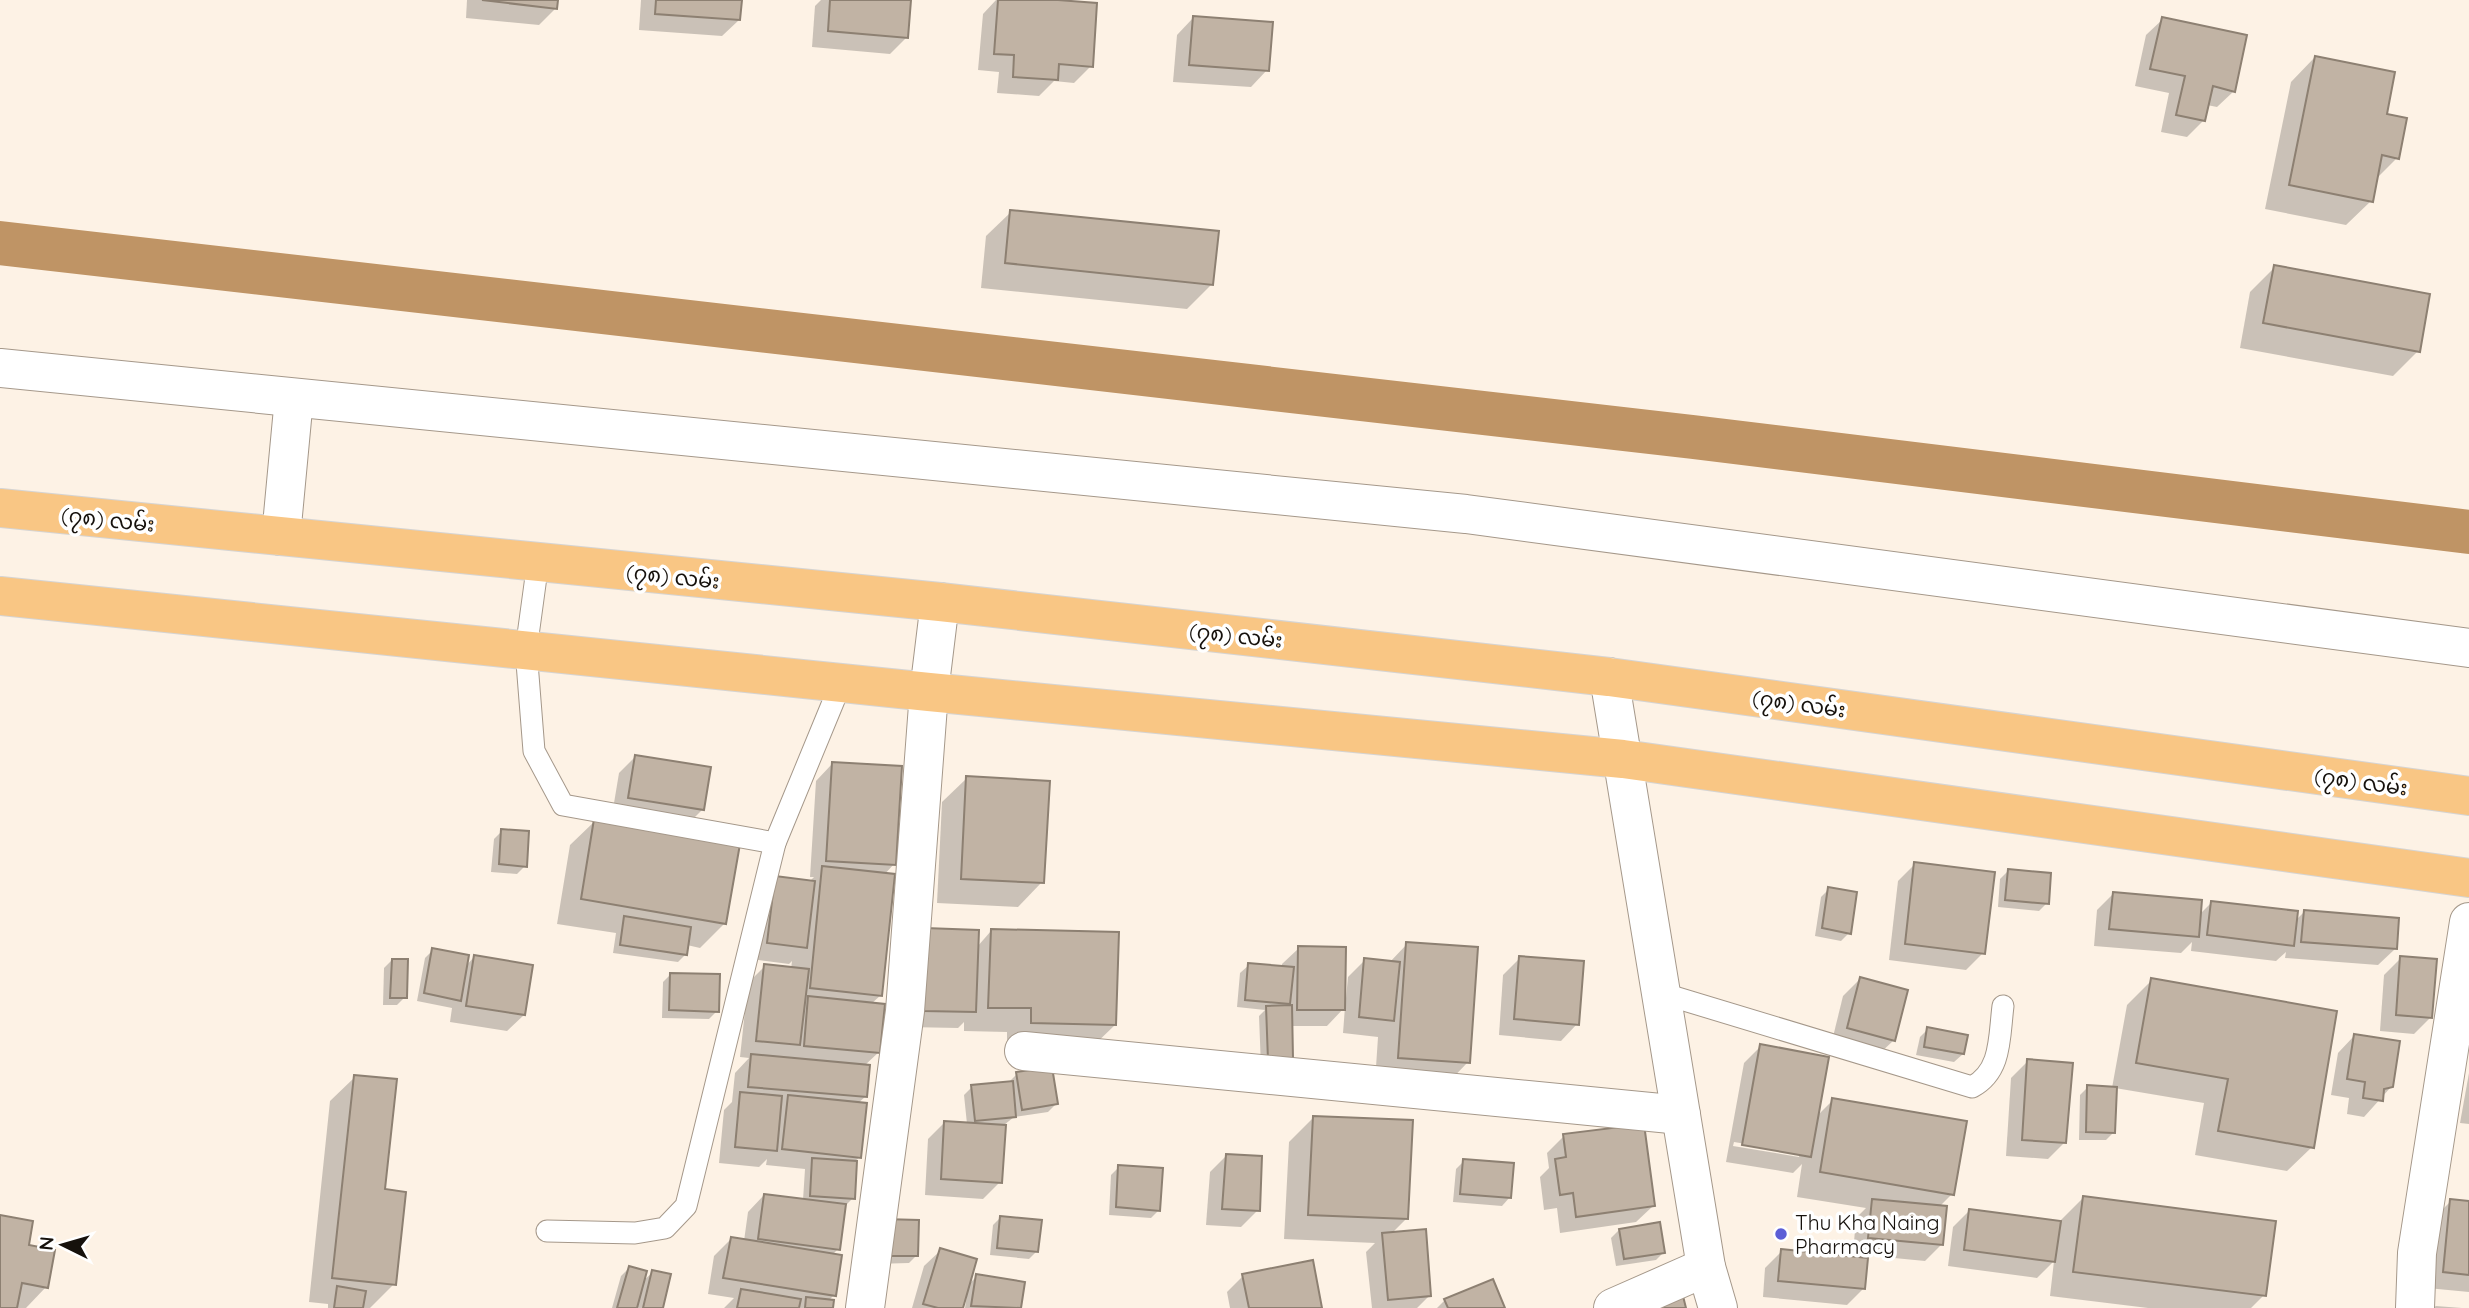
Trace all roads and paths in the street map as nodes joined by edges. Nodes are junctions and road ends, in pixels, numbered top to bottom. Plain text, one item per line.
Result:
1 (0, 368) edge
2 (294, 398) junction
3 (0, 508) edge
4 (281, 536) junction
5 (538, 562) junction
6 (0, 596) edge
7 (940, 603) junction
8 (2469, 648) edge
9 (526, 650) junction
10 (1609, 677) junction
11 (841, 683) junction
12 (929, 692) junction
13 (1623, 760) junction
14 (2469, 796) edge
15 (775, 843) junction
16 (2469, 878) edge
17 (2469, 922) edge
18 (1661, 993) junction
19 (2003, 1006) dead end
20 (1024, 1051) dead end
21 (1681, 1115) junction
22 (547, 1231) dead end
23 (1706, 1267) junction
24 (865, 1308) edge
25 (1613, 1308) edge
26 (1718, 1308) edge
27 (2414, 1308) edge

1 - 2 street
2 - 4 street
2 - 8 street
3 - 4 main road, (၇၈) လမ်း
4 - 5 main road, (၇၈) လမ်း
5 - 7 main road, (၇၈) လမ်း
5 - 9 lane
6 - 9 main road
7 - 10 main road, (၇၈) လမ်း
7 - 12 street
9 - 11 main road
9 - 15 lane
10 - 13 street
10 - 14 main road, (၇၈) လမ်း
11 - 12 main road
11 - 15 lane
12 - 13 main road
12 - 24 street
13 - 16 main road
13 - 18 street
15 - 22 lane
17 - 27 street
18 - 19 lane
18 - 21 street
20 - 21 street
21 - 23 street
23 - 25 street
23 - 26 street

